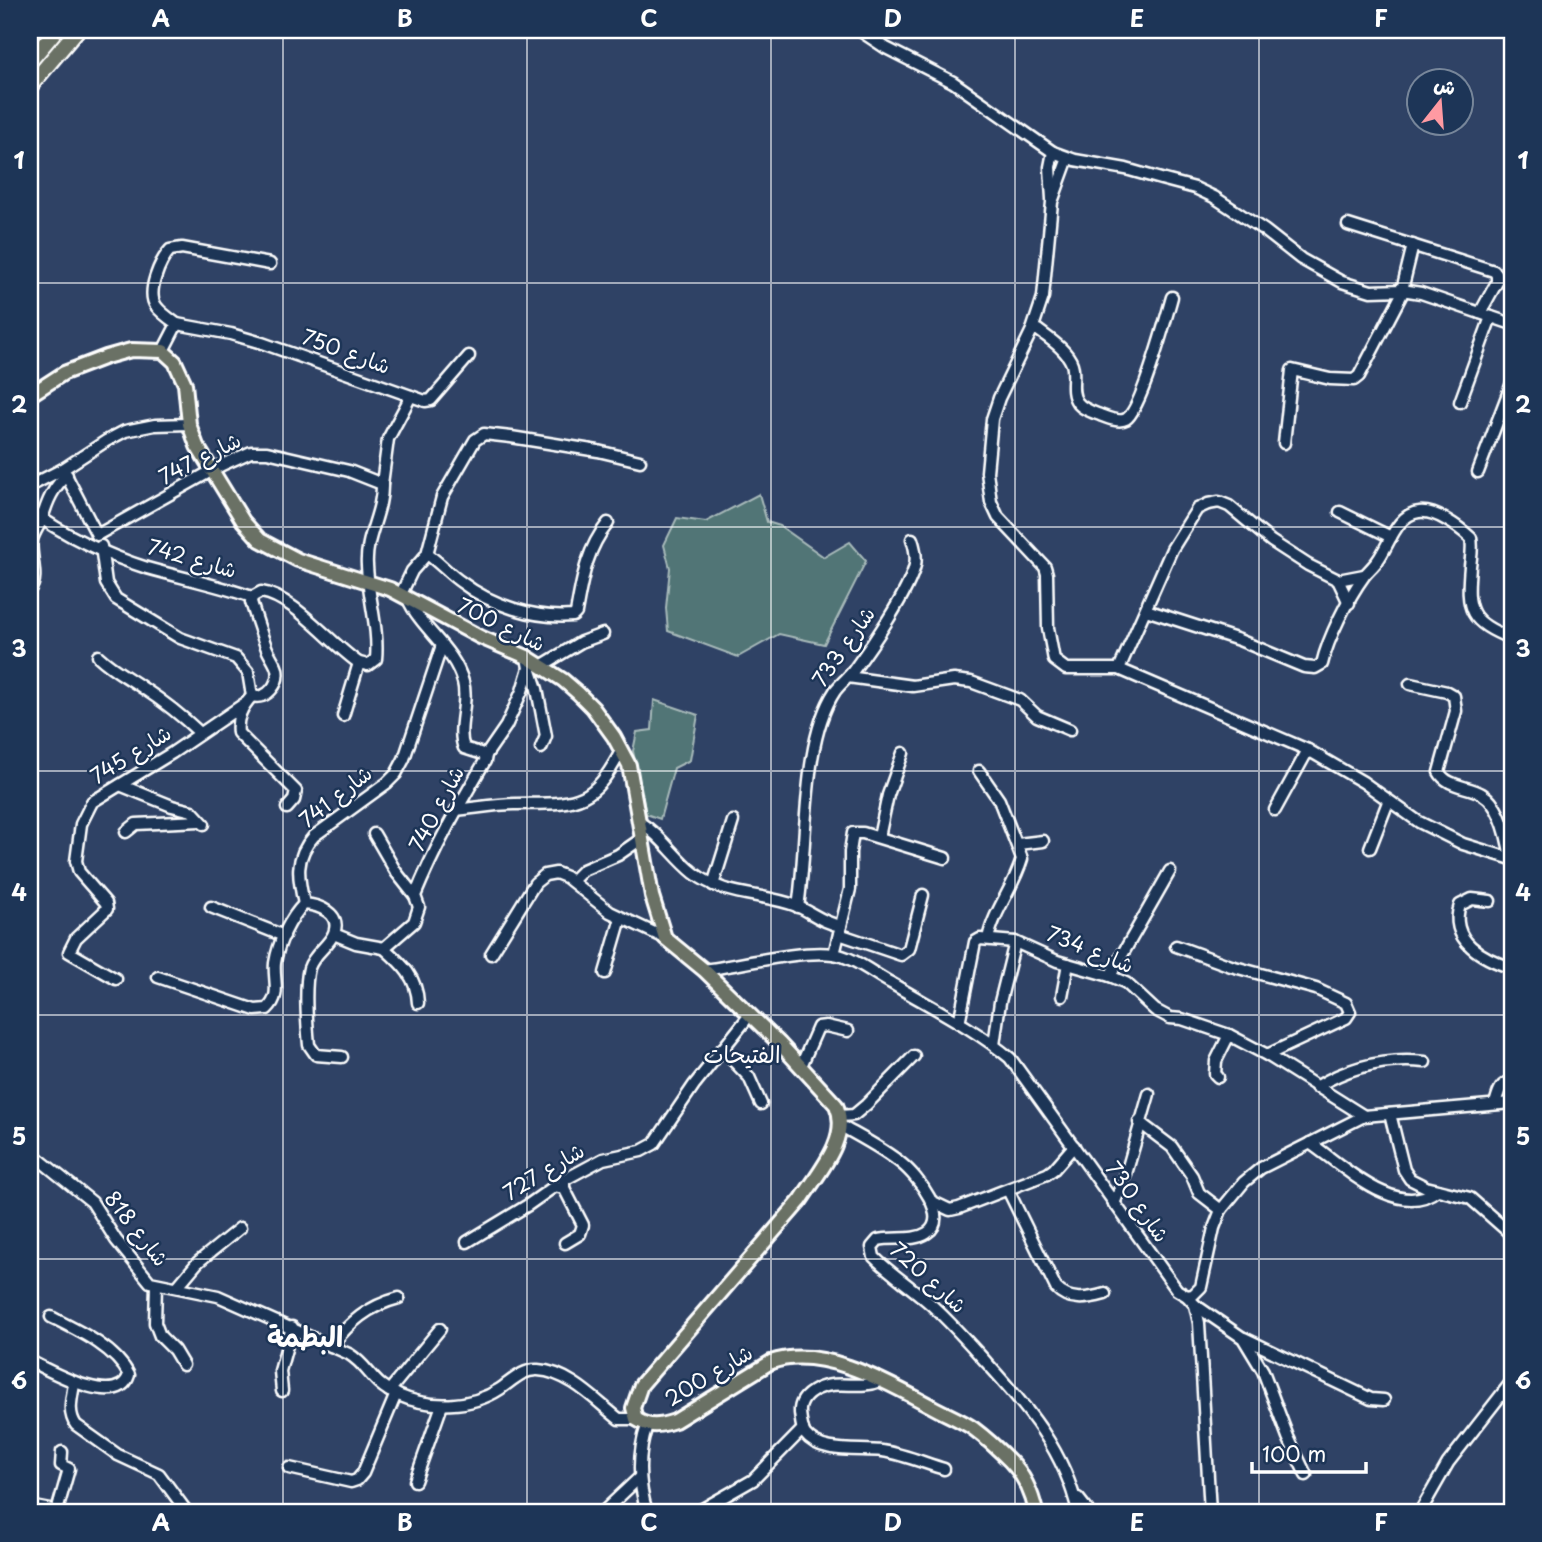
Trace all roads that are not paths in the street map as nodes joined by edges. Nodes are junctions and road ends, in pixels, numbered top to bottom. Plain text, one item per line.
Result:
1 (56, 30) edge
2 (77, 30) edge
3 (859, 30) edge
4 (30, 61) edge
5 (30, 86) edge
6 (1054, 152) junction
7 (1068, 158) junction
8 (1052, 202) junction
9 (1348, 225) dead end
10 (1413, 245) junction
11 (270, 264) dead end
12 (1403, 290) junction
13 (1172, 297) dead end
14 (1480, 313) junction
15 (1492, 317) junction
16 (177, 324) junction
17 (1512, 324) edge
18 (1032, 330) junction
19 (1046, 337) junction
20 (1027, 341) junction
21 (163, 351) junction
22 (469, 356) dead end
23 (1512, 383) edge
24 (30, 395) edge
25 (411, 396) junction
26 (1460, 402) dead end
27 (189, 424) junction
28 (1284, 443) dead end
29 (640, 461) dead end
30 (211, 471) junction
31 (1478, 471) dead end
32 (65, 472) junction
33 (382, 484) junction
34 (30, 486) edge
35 (30, 510) edge
36 (1340, 512) dead end
37 (41, 519) junction
38 (608, 523) dead end
39 (97, 536) junction
40 (1391, 537) junction
41 (912, 539) dead end
42 (103, 550) junction
43 (427, 554) junction
44 (1364, 575) junction
45 (1338, 580) junction
46 (369, 583) junction
47 (30, 589) edge
48 (252, 597) junction
49 (404, 597) junction
50 (1349, 603) junction
51 (1146, 610) junction
52 (603, 634) dead end
53 (1512, 639) edge
54 (442, 645) junction
55 (97, 656) dead end
56 (359, 663) junction
57 (532, 664) junction
58 (1119, 669) junction
59 (848, 677) junction
60 (1410, 684) dead end
61 (248, 700) junction
62 (343, 716) dead end
63 (1070, 730) dead end
64 (200, 733) junction
65 (541, 748) dead end
66 (1308, 750) junction
67 (621, 751) junction
68 (903, 753) dead end
69 (486, 755) junction
70 (979, 771) dead end
71 (120, 785) junction
72 (1388, 802) junction
73 (287, 808) dead end
74 (456, 810) junction
75 (1275, 810) dead end
76 (733, 821) dead end
77 (639, 822) junction
78 (126, 832) dead end
79 (374, 834) dead end
80 (879, 837) junction
81 (641, 839) junction
82 (1043, 841) dead end
83 (1018, 844) junction
84 (1370, 848) dead end
85 (945, 858) dead end
86 (1512, 859) edge
87 (1170, 872) dead end
88 (572, 881) junction
89 (713, 885) junction
90 (923, 895) dead end
91 (415, 896) junction
92 (1490, 901) dead end
93 (304, 904) junction
94 (211, 907) dead end
95 (798, 907) junction
96 (621, 918) junction
97 (840, 930) junction
98 (334, 934) junction
99 (284, 936) junction
100 (664, 937) junction
101 (988, 939) junction
102 (1015, 942) junction
103 (1176, 946) dead end
104 (384, 948) junction
105 (491, 954) dead end
106 (834, 954) junction
107 (1068, 964) junction
108 (1512, 968) edge
109 (704, 970) junction
110 (606, 973) dead end
111 (1110, 976) junction
112 (158, 977) dead end
113 (116, 979) dead end
114 (1062, 996) dead end
115 (418, 1003) dead end
116 (749, 1016) junction
117 (958, 1023) junction
118 (848, 1031) dead end
119 (1228, 1035) junction
120 (994, 1045) junction
121 (722, 1049) junction
122 (1267, 1055) junction
123 (914, 1056) dead end
124 (342, 1057) dead end
125 (1425, 1062) dead end
126 (801, 1066) junction
127 (1218, 1077) dead end
128 (1512, 1082) edge
129 (1316, 1087) junction
130 (1149, 1094) dead end
131 (1512, 1103) edge
132 (761, 1104) dead end
133 (1495, 1104) junction
134 (1390, 1114) junction
135 (1364, 1116) junction
136 (841, 1121) junction
137 (1139, 1122) junction
138 (1310, 1143) junction
139 (1074, 1146) junction
140 (30, 1152) edge
141 (564, 1188) junction
142 (1437, 1189) junction
143 (1008, 1190) junction
144 (931, 1201) junction
145 (1114, 1204) junction
146 (1221, 1210) junction
147 (240, 1228) dead end
148 (1512, 1235) edge
149 (467, 1242) dead end
150 (565, 1243) dead end
151 (156, 1285) junction
152 (177, 1287) junction
153 (1105, 1294) dead end
154 (1187, 1296) junction
155 (399, 1298) dead end
156 (1195, 1305) junction
157 (51, 1317) dead end
158 (292, 1327) junction
159 (440, 1329) dead end
160 (1243, 1338) junction
161 (331, 1346) junction
162 (30, 1361) edge
163 (183, 1366) dead end
164 (880, 1381) junction
165 (1512, 1381) edge
166 (74, 1384) junction
167 (282, 1391) dead end
168 (392, 1393) junction
169 (1384, 1400) dead end
170 (442, 1405) junction
171 (641, 1422) junction
172 (803, 1429) junction
173 (62, 1452) dead end
174 (289, 1468) dead end
175 (944, 1469) dead end
176 (1306, 1475) dead end
177 (639, 1478) junction
178 (415, 1481) dead end
179 (1070, 1482) junction
180 (620, 1498) junction
181 (30, 1506) edge
182 (59, 1512) edge
183 (187, 1512) edge
184 (603, 1512) edge
185 (612, 1512) edge
186 (647, 1512) edge
187 (697, 1512) edge
188 (1036, 1512) edge
189 (1078, 1512) edge
190 (1089, 1512) edge
191 (1210, 1512) edge
192 (1420, 1512) edge

1 - 4 highway
2 - 5 highway
3 - 6 street
6 - 7 street
6 - 8 street
7 - 8 street
7 - 12 street
8 - 18 street
9 - 10 street
10 - 12 street
10 - 14 street
11 - 16 street
12 - 14 street
12 - 28 street
13 - 19 street
14 - 15 street
15 - 17 street
15 - 26 street
16 - 21 street
16 - 25 street, شارع 750
18 - 19 street
18 - 20 street
19 - 20 street
20 - 58 street
21 - 24 main road
21 - 27 main road, شارع 700
22 - 25 street
23 - 31 street
25 - 33 street, شارع 750
27 - 30 main road, شارع 700
27 - 32 street
29 - 43 street
30 - 33 street, شارع 747
30 - 39 street, شارع 747
30 - 46 main road, شارع 700
32 - 34 street
32 - 37 street
32 - 39 street
33 - 46 street
35 - 37 street, شارع 742
36 - 40 street
37 - 42 street, شارع 742
37 - 47 street
38 - 43 street
39 - 42 street
40 - 44 street
40 - 53 street
41 - 59 street, شارع 733
42 - 48 street, شارع 742
42 - 61 street
43 - 49 street
44 - 45 street
44 - 50 street
45 - 50 street
45 - 51 street
46 - 49 main road, شارع 700
46 - 56 street
48 - 56 street, شارع 742
48 - 61 street, شارع 745
49 - 54 street, شارع 740
49 - 57 main road, شارع 700
50 - 51 street
51 - 58 street
52 - 57 street
54 - 69 street, شارع 740
54 - 93 street, شارع 741
55 - 64 street
56 - 62 street
57 - 65 street
57 - 67 main road, شارع 700
57 - 69 street
58 - 66 street
59 - 63 street
59 - 95 street, شارع 733
60 - 86 street
61 - 64 street, شارع 745
61 - 73 street
64 - 71 street, شارع 745
66 - 72 street
66 - 75 street
67 - 74 street
67 - 77 main road, شارع 700
68 - 80 street
69 - 74 street, شارع 740
70 - 83 street
71 - 78 street
71 - 113 street, شارع 745
72 - 84 street
72 - 86 street
74 - 91 street, شارع 740
76 - 89 street
77 - 81 main road, شارع 700
77 - 89 street
79 - 91 street
80 - 85 street
80 - 97 street
81 - 88 street
81 - 100 main road, شارع 700
82 - 83 street
83 - 101 street
87 - 111 street
88 - 96 street
88 - 105 street
89 - 95 street
90 - 97 street
91 - 104 street, شارع 740
92 - 108 street
93 - 98 street
93 - 99 street
94 - 99 street
95 - 97 street
96 - 100 street
96 - 110 street
97 - 106 street
98 - 104 street
98 - 124 street
99 - 112 street
100 - 109 main road
101 - 102 street, شارع 734
101 - 117 street
102 - 107 street, شارع 734
102 - 120 street
103 - 122 street
104 - 115 street
106 - 109 street, شارع 730
106 - 117 street, شارع 730
107 - 111 street, شارع 734
107 - 114 street
109 - 116 main road
111 - 119 street, شارع 734
116 - 121 street, شارع 727
116 - 126 main road
117 - 120 street, شارع 730
118 - 126 street
119 - 122 street, شارع 734
119 - 127 street
120 - 139 street, شارع 730
121 - 132 street
121 - 141 street, شارع 727
122 - 129 street, شارع 734
123 - 136 street
125 - 129 street
126 - 136 main road
128 - 133 street
129 - 135 street, شارع 734
130 - 137 street
131 - 133 street
133 - 134 street
134 - 135 street
134 - 142 street
135 - 138 street
136 - 144 street
136 - 171 main road, شارع 200
137 - 145 street
137 - 146 street
138 - 142 street
138 - 146 street
139 - 143 street
139 - 145 street, شارع 730
140 - 151 street, شارع 818
141 - 149 street, شارع 727
141 - 150 street
142 - 148 street
143 - 144 street
143 - 153 street
144 - 179 street, شارع 720
145 - 154 street, شارع 730
146 - 154 street
147 - 152 street
151 - 152 street, شارع 818
151 - 163 street
152 - 158 street, شارع 818
154 - 156 street, شارع 730
155 - 161 street
156 - 160 street, شارع 730
156 - 191 street
157 - 166 street
158 - 161 street, شارع 818
158 - 167 street
159 - 168 street
160 - 169 street, شارع 730
160 - 176 street
161 - 168 street, شارع 818
162 - 166 street
164 - 171 main road, شارع 200
164 - 172 street
164 - 188 main road, شارع 200
165 - 192 street
166 - 183 street
168 - 170 street, شارع 818
168 - 174 street
170 - 171 street, شارع 818
170 - 178 street
171 - 177 street
172 - 175 street
172 - 187 street
173 - 182 street
177 - 180 street
177 - 186 street
179 - 189 street, شارع 720
179 - 190 street
180 - 184 street
180 - 185 street
181 - 182 street

